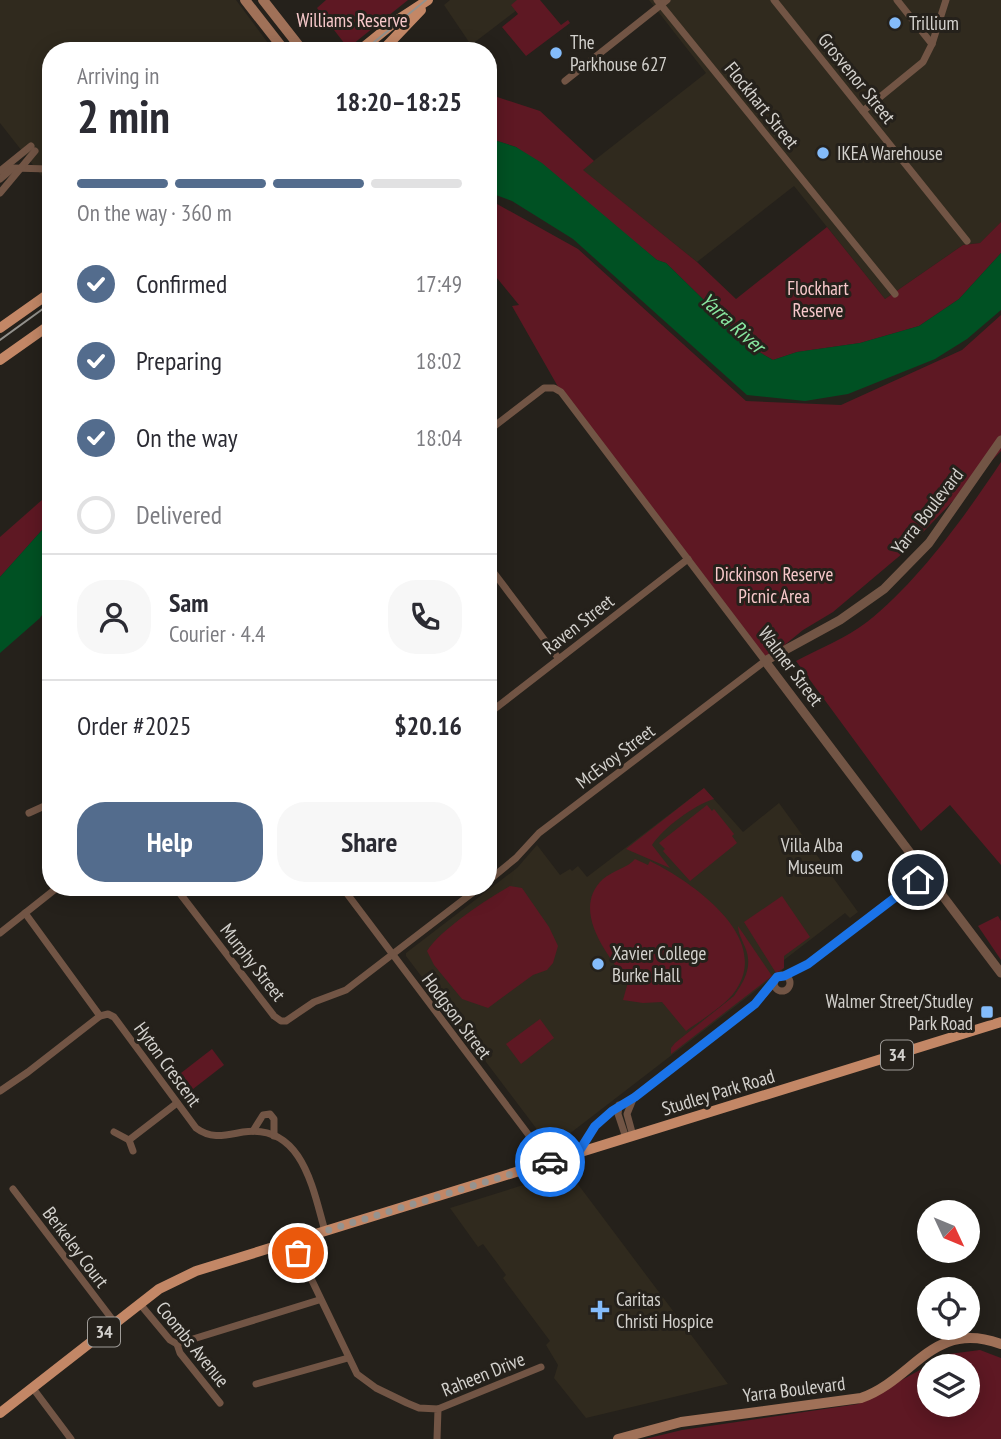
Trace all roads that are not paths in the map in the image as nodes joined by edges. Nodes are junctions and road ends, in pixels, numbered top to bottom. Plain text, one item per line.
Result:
1 (245, 0) edge
2 (263, 0) edge
3 (429, 0) edge
4 (774, 0) edge
5 (897, 0) edge
6 (946, 0) edge
7 (662, 2) edge
8 (278, 42) edge
9 (296, 42) edge
10 (370, 42) edge
11 (390, 42) edge
12 (932, 44) junction
13 (565, 80) dead end
14 (863, 111) junction
15 (19, 169) junction
16 (42, 169) edge
17 (0, 171) edge
18 (0, 179) edge
19 (0, 193) edge
20 (967, 241) dead end
21 (895, 294) dead end
22 (42, 298) edge
23 (1, 317) edge
24 (13, 319) junction
25 (0, 328) edge
26 (42, 330) edge
27 (0, 360) edge
28 (497, 424) edge
29 (1001, 440) edge
30 (688, 559) junction
31 (497, 578) edge
32 (559, 659) junction
33 (765, 661) junction
34 (497, 707) edge
35 (42, 807) edge
36 (29, 813) dead end
37 (926, 873) junction
38 (497, 874) edge
39 (47, 896) edge
40 (182, 896) edge
41 (349, 896) edge
42 (468, 896) edge
43 (25, 913) junction
44 (0, 933) edge
45 (393, 955) junction
46 (808, 964) junction
47 (1001, 973) edge
48 (784, 976) junction
49 (774, 984) junction
50 (789, 984) junction
51 (780, 991) junction
52 (755, 1004) junction
53 (100, 1016) junction
54 (1001, 1021) edge
55 (0, 1091) edge
56 (635, 1097) junction
57 (177, 1103) junction
58 (619, 1105) junction
59 (253, 1131) junction
60 (114, 1132) dead end
61 (274, 1136) junction
62 (629, 1137) junction
63 (129, 1140) junction
64 (133, 1151) dead end
65 (578, 1153) junction
66 (549, 1162) junction
67 (13, 1189) dead end
68 (325, 1231) junction
69 (293, 1241) junction
70 (319, 1300) junction
71 (141, 1304) junction
72 (115, 1323) junction
73 (177, 1344) junction
74 (1001, 1344) edge
75 (348, 1358) junction
76 (541, 1367) dead end
77 (256, 1384) dead end
78 (32, 1387) junction
79 (220, 1403) dead end
80 (438, 1409) junction
81 (0, 1413) edge
82 (71, 1439) edge
83 (437, 1439) edge
84 (618, 1439) edge

1 - 8 main road
2 - 9 main road
3 - 10 main road
3 - 11 main road
4 - 14 street, Grosvenor Street
5 - 12 street
6 - 12 street
7 - 13 street
7 - 21 street, Flockhart Street
12 - 14 street
14 - 20 street, Grosvenor Street
15 - 16 street
15 - 17 street
15 - 18 street
15 - 19 street
22 - 24 main road
23 - 24 street
24 - 25 main road
26 - 27 main road
28 - 30 street, Walmer Street
29 - 33 street, Yarra Boulevard
30 - 32 street, Raven Street
30 - 33 street, Walmer Street
31 - 32 street
32 - 34 street, Raven Street
33 - 37 street, Walmer Street
33 - 38 street, McEvoy Street
35 - 36 street
37 - 46 street
37 - 47 street, Walmer Street
39 - 43 street
40 - 45 street, Murphy Street
41 - 45 street, Hodgson Street
42 - 45 street
43 - 44 street
43 - 53 street, Hyton Crescent
45 - 66 street, Hodgson Street
46 - 48 street
46 - 50 street
48 - 49 street
48 - 50 street
49 - 51 street
49 - 52 street
50 - 51 street
51 - 52 street
52 - 56 street
53 - 55 street
53 - 57 street, Hyton Crescent
54 - 62 main road, Studley Park Road / 34
56 - 58 street
56 - 62 street
57 - 59 street, Hyton Crescent
57 - 63 street
58 - 62 street
58 - 65 street
59 - 61 street, Hyton Crescent
59 - 61 street, Hyton Crescent
60 - 63 street
61 - 68 street, Hyton Crescent
62 - 65 main road, Studley Park Road / 34
63 - 64 street
65 - 66 main road, Studley Park Road / 34
66 - 68 main road, Studley Park Road / 34
67 - 72 street, Berkeley Court
68 - 69 main road, Studley Park Road / 34
69 - 70 street, Raheen Drive
69 - 71 main road, Studley Park Road / 34
70 - 73 street
70 - 75 street, Raheen Drive
71 - 72 main road, Studley Park Road / 34
71 - 73 street, Coombs Avenue
72 - 78 main road, Studley Park Road / 34
73 - 79 street, Coombs Avenue
74 - 84 main road, Yarra Boulevard
75 - 77 street
75 - 80 street, Raheen Drive
76 - 80 street, Raheen Drive
78 - 81 main road, Studley Park Road / 34
78 - 82 street
80 - 83 street, Raheen Drive

